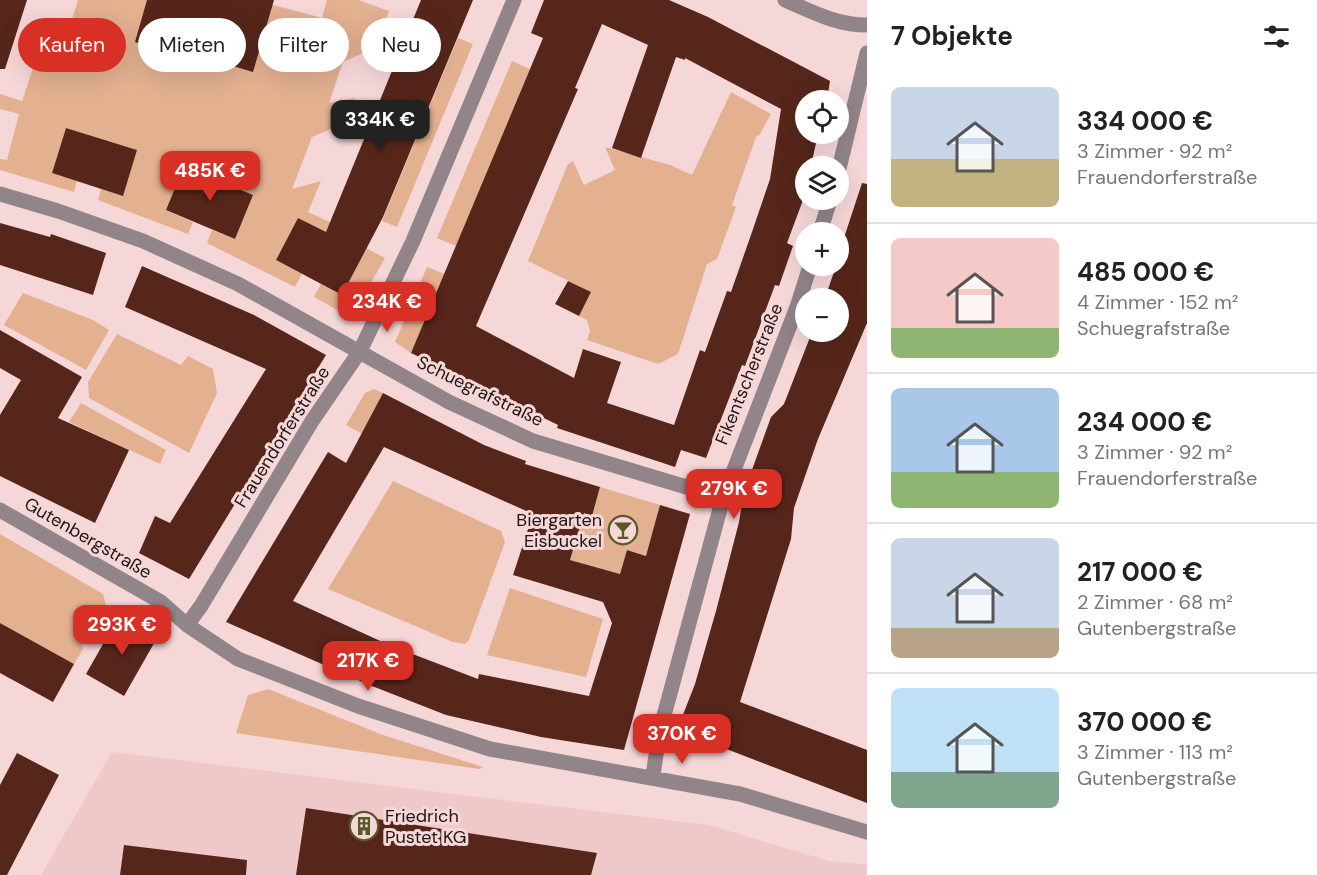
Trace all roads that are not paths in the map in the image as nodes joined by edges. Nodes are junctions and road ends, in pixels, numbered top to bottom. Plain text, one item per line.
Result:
1 (514, 0) edge
2 (785, 0) edge
3 (867, 25) edge
4 (867, 53) edge
5 (842, 156) edge
6 (0, 194) edge
7 (807, 276) edge
8 (360, 351) junction
9 (723, 498) junction
10 (0, 510) edge
11 (186, 625) junction
12 (653, 776) junction
13 (867, 832) edge

1 - 8 street, Frauendorferstraße
2 - 3 street
4 - 5 street
6 - 8 street, Schuegrafstraße
7 - 9 street, Fikentscherstraße
8 - 9 street, Schuegrafstraße
8 - 11 street, Frauendorferstraße
9 - 12 street, Fikentscherstraße
10 - 11 street, Gutenbergstraße
11 - 12 street, Gutenbergstraße
12 - 13 street, Gutenbergstraße

